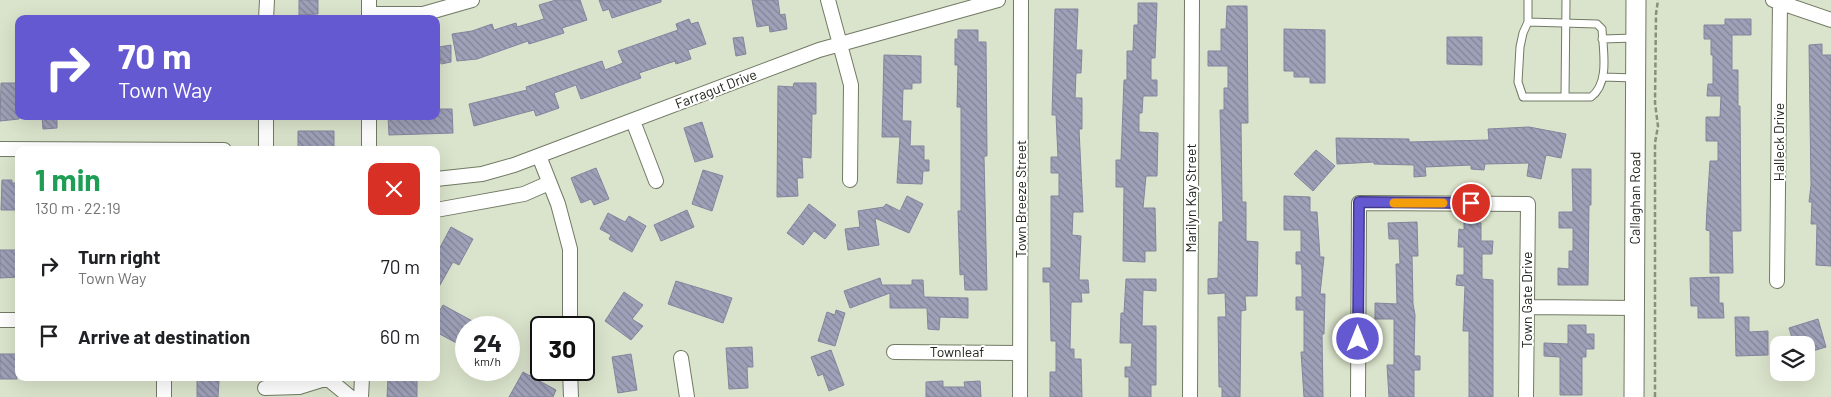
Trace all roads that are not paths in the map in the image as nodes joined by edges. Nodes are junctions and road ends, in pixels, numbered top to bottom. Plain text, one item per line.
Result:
1 (266, 0) edge
2 (472, 0) edge
3 (828, 0) edge
4 (998, 0) edge
5 (1021, 0) edge
6 (1192, 0) edge
7 (1528, 0) edge
8 (1566, 0) edge
9 (1636, 0) edge
10 (1777, 1) edge
11 (369, 11) edge
12 (266, 15) edge
13 (1831, 20) edge
14 (1528, 22) junction
15 (1565, 22) junction
16 (1636, 38) junction
17 (1602, 39) junction
18 (842, 45) junction
19 (1603, 77) junction
20 (1636, 78) junction
21 (1565, 97) junction
22 (266, 120) edge
23 (369, 120) edge
24 (633, 121) junction
25 (266, 146) edge
26 (369, 146) edge
27 (0, 149) edge
28 (15, 149) edge
29 (539, 156) junction
30 (440, 179) edge
31 (850, 180) dead end
32 (656, 181) dead end
33 (549, 184) junction
34 (440, 209) edge
35 (1777, 281) dead end
36 (1527, 307) junction
37 (1636, 308) junction
38 (570, 316) edge
39 (0, 320) edge
40 (15, 320) edge
41 (894, 352) dead end
42 (1020, 353) junction
43 (682, 358) dead end
44 (164, 381) edge
45 (318, 381) edge
46 (331, 381) edge
47 (362, 381) edge
48 (570, 381) edge
49 (265, 387) edge
50 (164, 397) edge
51 (350, 397) edge
52 (361, 397) edge
53 (571, 397) edge
54 (688, 397) edge
55 (1020, 397) edge
56 (1190, 397) edge
57 (1358, 397) edge
58 (1526, 397) edge
59 (1634, 397) edge

1 - 12 street
2 - 11 street
3 - 18 street
4 - 18 street, Farragut Drive
5 - 42 street, Town Breeze Street
6 - 56 street, Marilyn Kay Street
7 - 14 lane
8 - 15 lane
9 - 16 main road, Callaghan Road
10 - 13 street
10 - 35 street, Halleck Drive
14 - 15 lane
14 - 21 lane
15 - 17 lane
15 - 21 lane
16 - 17 lane
16 - 20 main road, Callaghan Road
17 - 19 lane
18 - 24 street, Farragut Drive
18 - 31 street
19 - 20 lane
19 - 21 lane
20 - 37 main road, Callaghan Road
22 - 25 street
23 - 26 street
24 - 29 street, Farragut Drive
24 - 32 street
27 - 28 street
29 - 30 street, Farragut Drive
29 - 33 street
33 - 34 street
33 - 38 street
36 - 37 street
36 - 57 street, Town Gate Drive
36 - 58 street, Town Gate Drive
37 - 59 main road, Callaghan Road
39 - 40 street
41 - 42 street, Townleaf
42 - 55 street, Town Breeze Street
43 - 54 street
44 - 50 street
45 - 49 street
46 - 51 street
47 - 52 street
48 - 53 street

